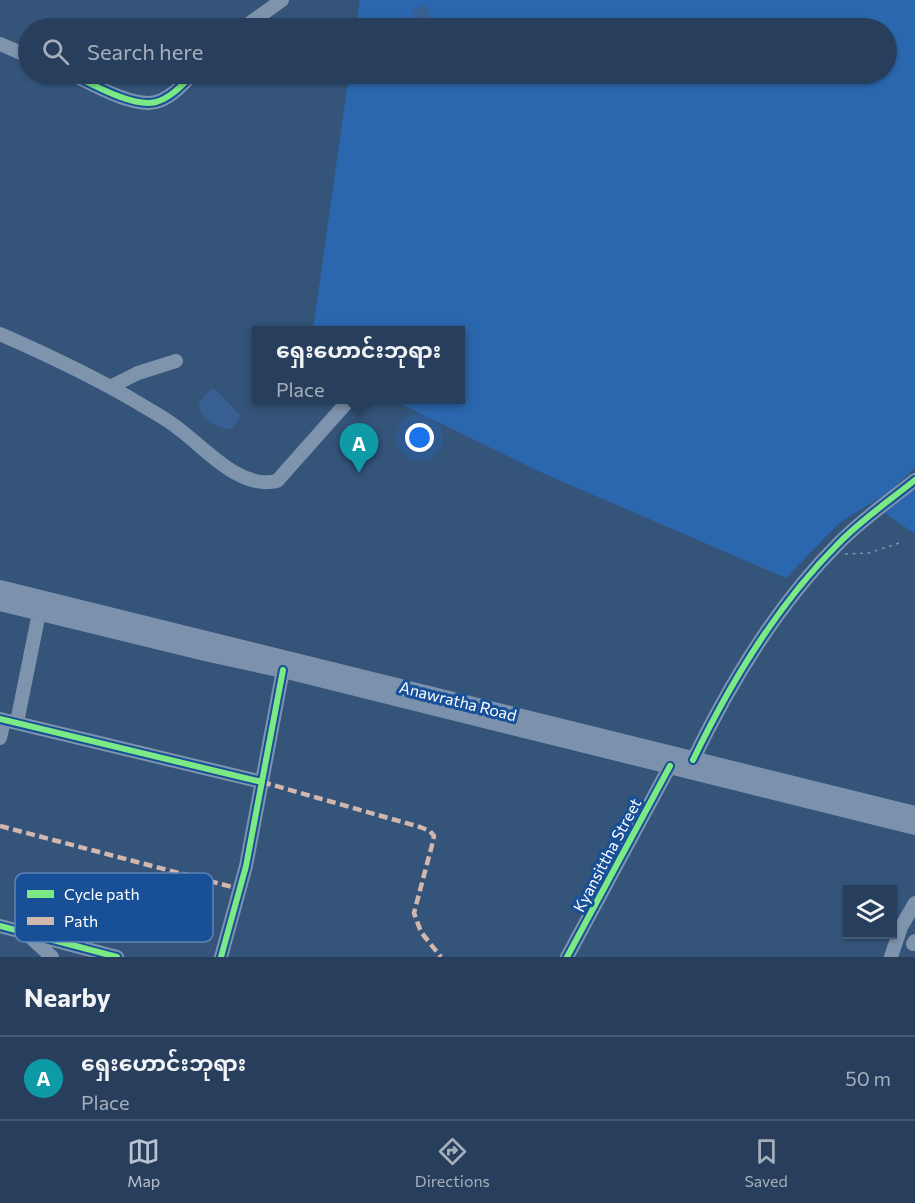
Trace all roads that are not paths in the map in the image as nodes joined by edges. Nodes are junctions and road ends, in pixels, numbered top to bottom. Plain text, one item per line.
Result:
1 (282, 0) edge
2 (257, 18) edge
3 (0, 44) edge
4 (18, 52) edge
5 (93, 84) edge
6 (184, 84) edge
7 (0, 334) edge
8 (176, 362) dead end
9 (110, 387) junction
10 (345, 404) edge
11 (915, 480) edge
12 (4, 597) edge
13 (39, 613) junction
14 (108, 622) junction
15 (211, 648) junction
16 (283, 670) junction
17 (313, 671) junction
18 (7, 720) edge
19 (0, 738) edge
20 (693, 760) junction
21 (672, 761) junction
22 (262, 782) junction
23 (915, 814) edge
24 (915, 826) edge
25 (915, 903) edge
26 (0, 926) edge
27 (15, 930) edge
28 (36, 942) edge
29 (60, 942) edge
30 (52, 957) edge
31 (117, 957) edge
32 (221, 957) edge
33 (567, 957) edge
34 (891, 957) edge

1 - 2 street
3 - 4 street
5 - 6 street
7 - 9 street
8 - 9 street
9 - 10 street
11 - 20 street
12 - 13 main road, Anawratha Road
12 - 14 main road, Anawratha Road
13 - 14 main road, Anawratha Road
13 - 18 street
14 - 15 main road, Anawratha Road
15 - 16 main road, Anawratha Road
15 - 17 main road, Anawratha Road
16 - 17 main road, Anawratha Road
16 - 22 street
17 - 21 main road, Anawratha Road
18 - 19 street
18 - 22 street
20 - 21 main road, Anawratha Road
20 - 23 main road, Anawratha Road
21 - 24 main road, Anawratha Road
21 - 33 street, Kyansittha Street
22 - 32 street
25 - 34 street
26 - 27 street
28 - 30 street
29 - 31 street

